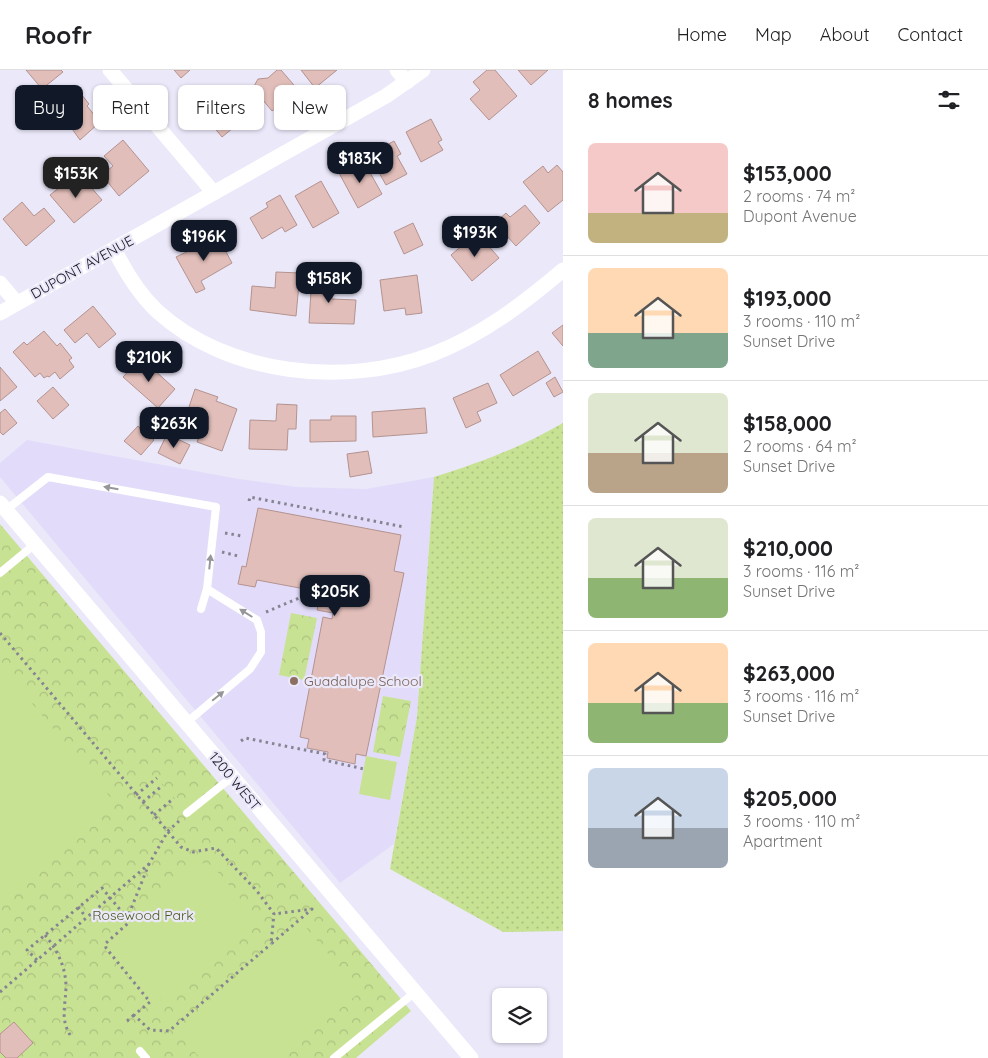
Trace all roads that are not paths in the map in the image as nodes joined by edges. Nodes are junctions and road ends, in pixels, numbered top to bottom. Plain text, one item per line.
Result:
1 (110, 70) edge
2 (397, 70) edge
3 (423, 70) edge
4 (407, 82) junction
5 (214, 193) junction
6 (114, 249) junction
7 (563, 270) edge
8 (0, 284) edge
9 (17, 303) junction
10 (0, 313) edge
11 (3, 506) edge
12 (35, 544) junction
13 (0, 573) edge
14 (207, 589) junction
15 (201, 609) dead end
16 (186, 722) junction
17 (232, 777) junction
18 (187, 813) dead end
19 (414, 993) junction
20 (140, 1050) dead end
21 (146, 1058) edge
22 (334, 1058) edge
23 (471, 1058) edge

1 - 5 street
2 - 4 street
3 - 4 street, DUPONT AVENUE
4 - 5 street, DUPONT AVENUE
5 - 6 street, DUPONT AVENUE
6 - 7 street
6 - 9 street, DUPONT AVENUE
8 - 9 street
9 - 10 street, DUPONT AVENUE
11 - 12 street, 1200 WEST
14 -> 11 lane
12 - 13 lane
12 - 16 street, 1200 WEST
14 - 15 lane
16 -> 14 lane
16 - 17 street, 1200 WEST
17 - 18 lane
17 - 19 street, 1200 WEST
19 - 22 lane
19 - 23 street, 1200 WEST
20 - 21 lane

